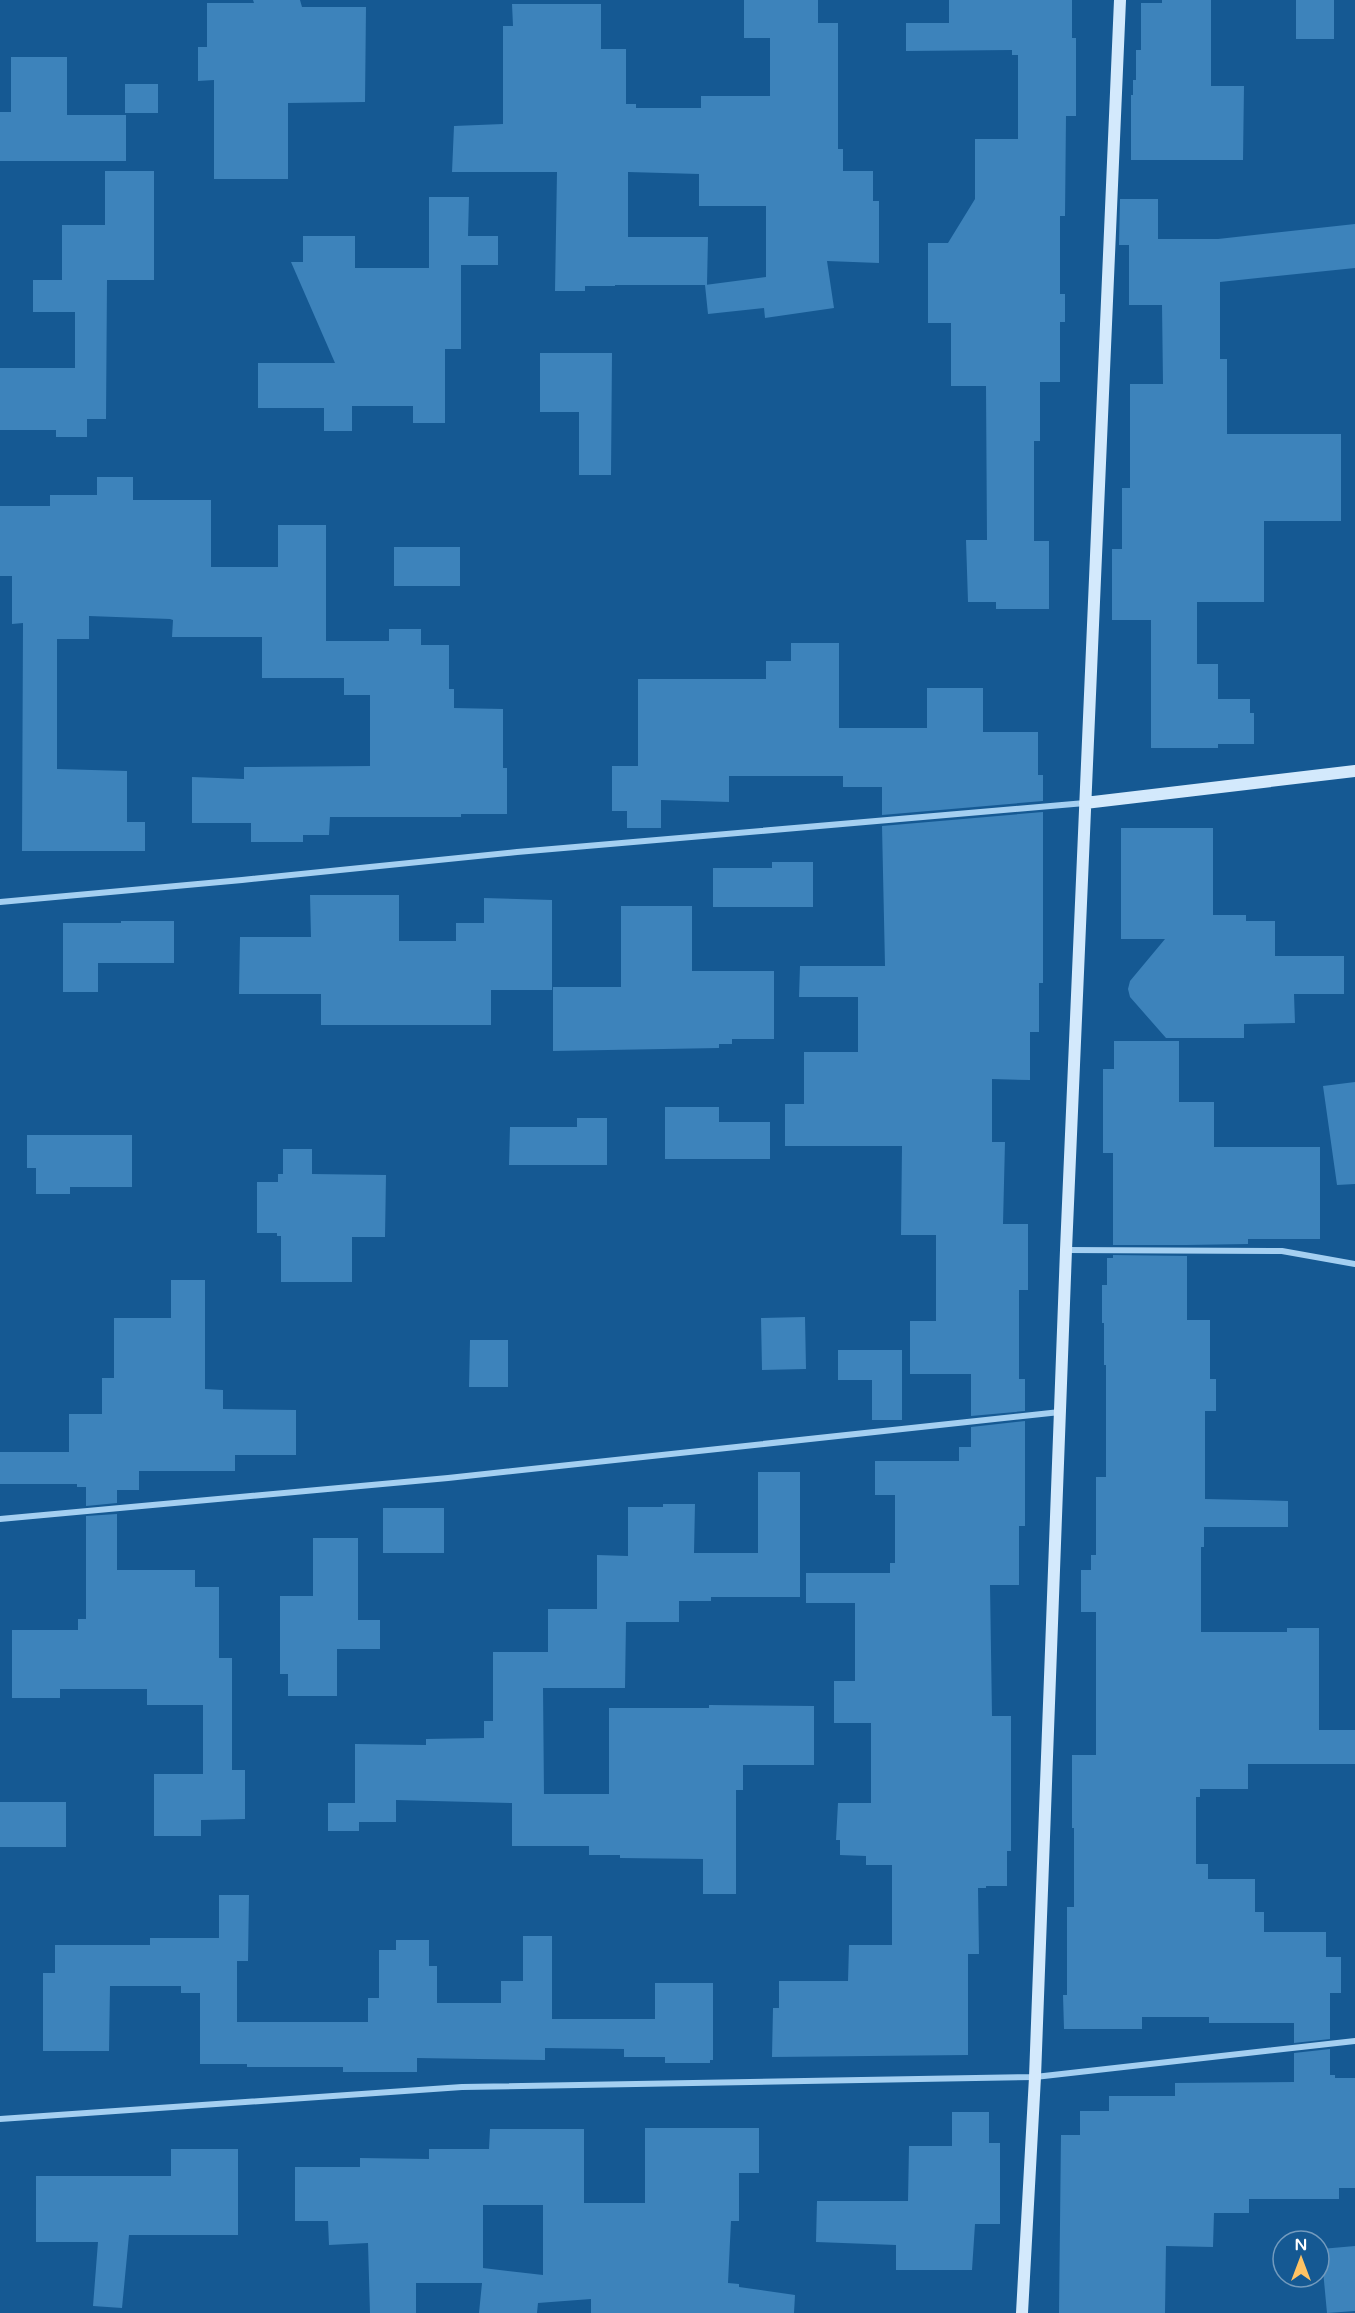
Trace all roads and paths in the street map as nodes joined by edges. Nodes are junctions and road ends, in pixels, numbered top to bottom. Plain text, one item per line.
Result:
1 (1120, 0) edge
2 (1355, 771) edge
3 (1085, 803) junction
4 (0, 902) edge
5 (1066, 1250) junction
6 (1355, 1264) edge
7 (1060, 1412) junction
8 (0, 1519) edge
9 (1355, 2041) edge
10 (1035, 2076) junction
11 (0, 2119) edge
12 (1022, 2313) edge

1 - 3 main road
2 - 3 main road
3 - 4 street
3 - 5 main road
5 - 6 street
5 - 7 main road
7 - 8 street
7 - 10 main road
9 - 10 street
10 - 11 street
10 - 12 main road

